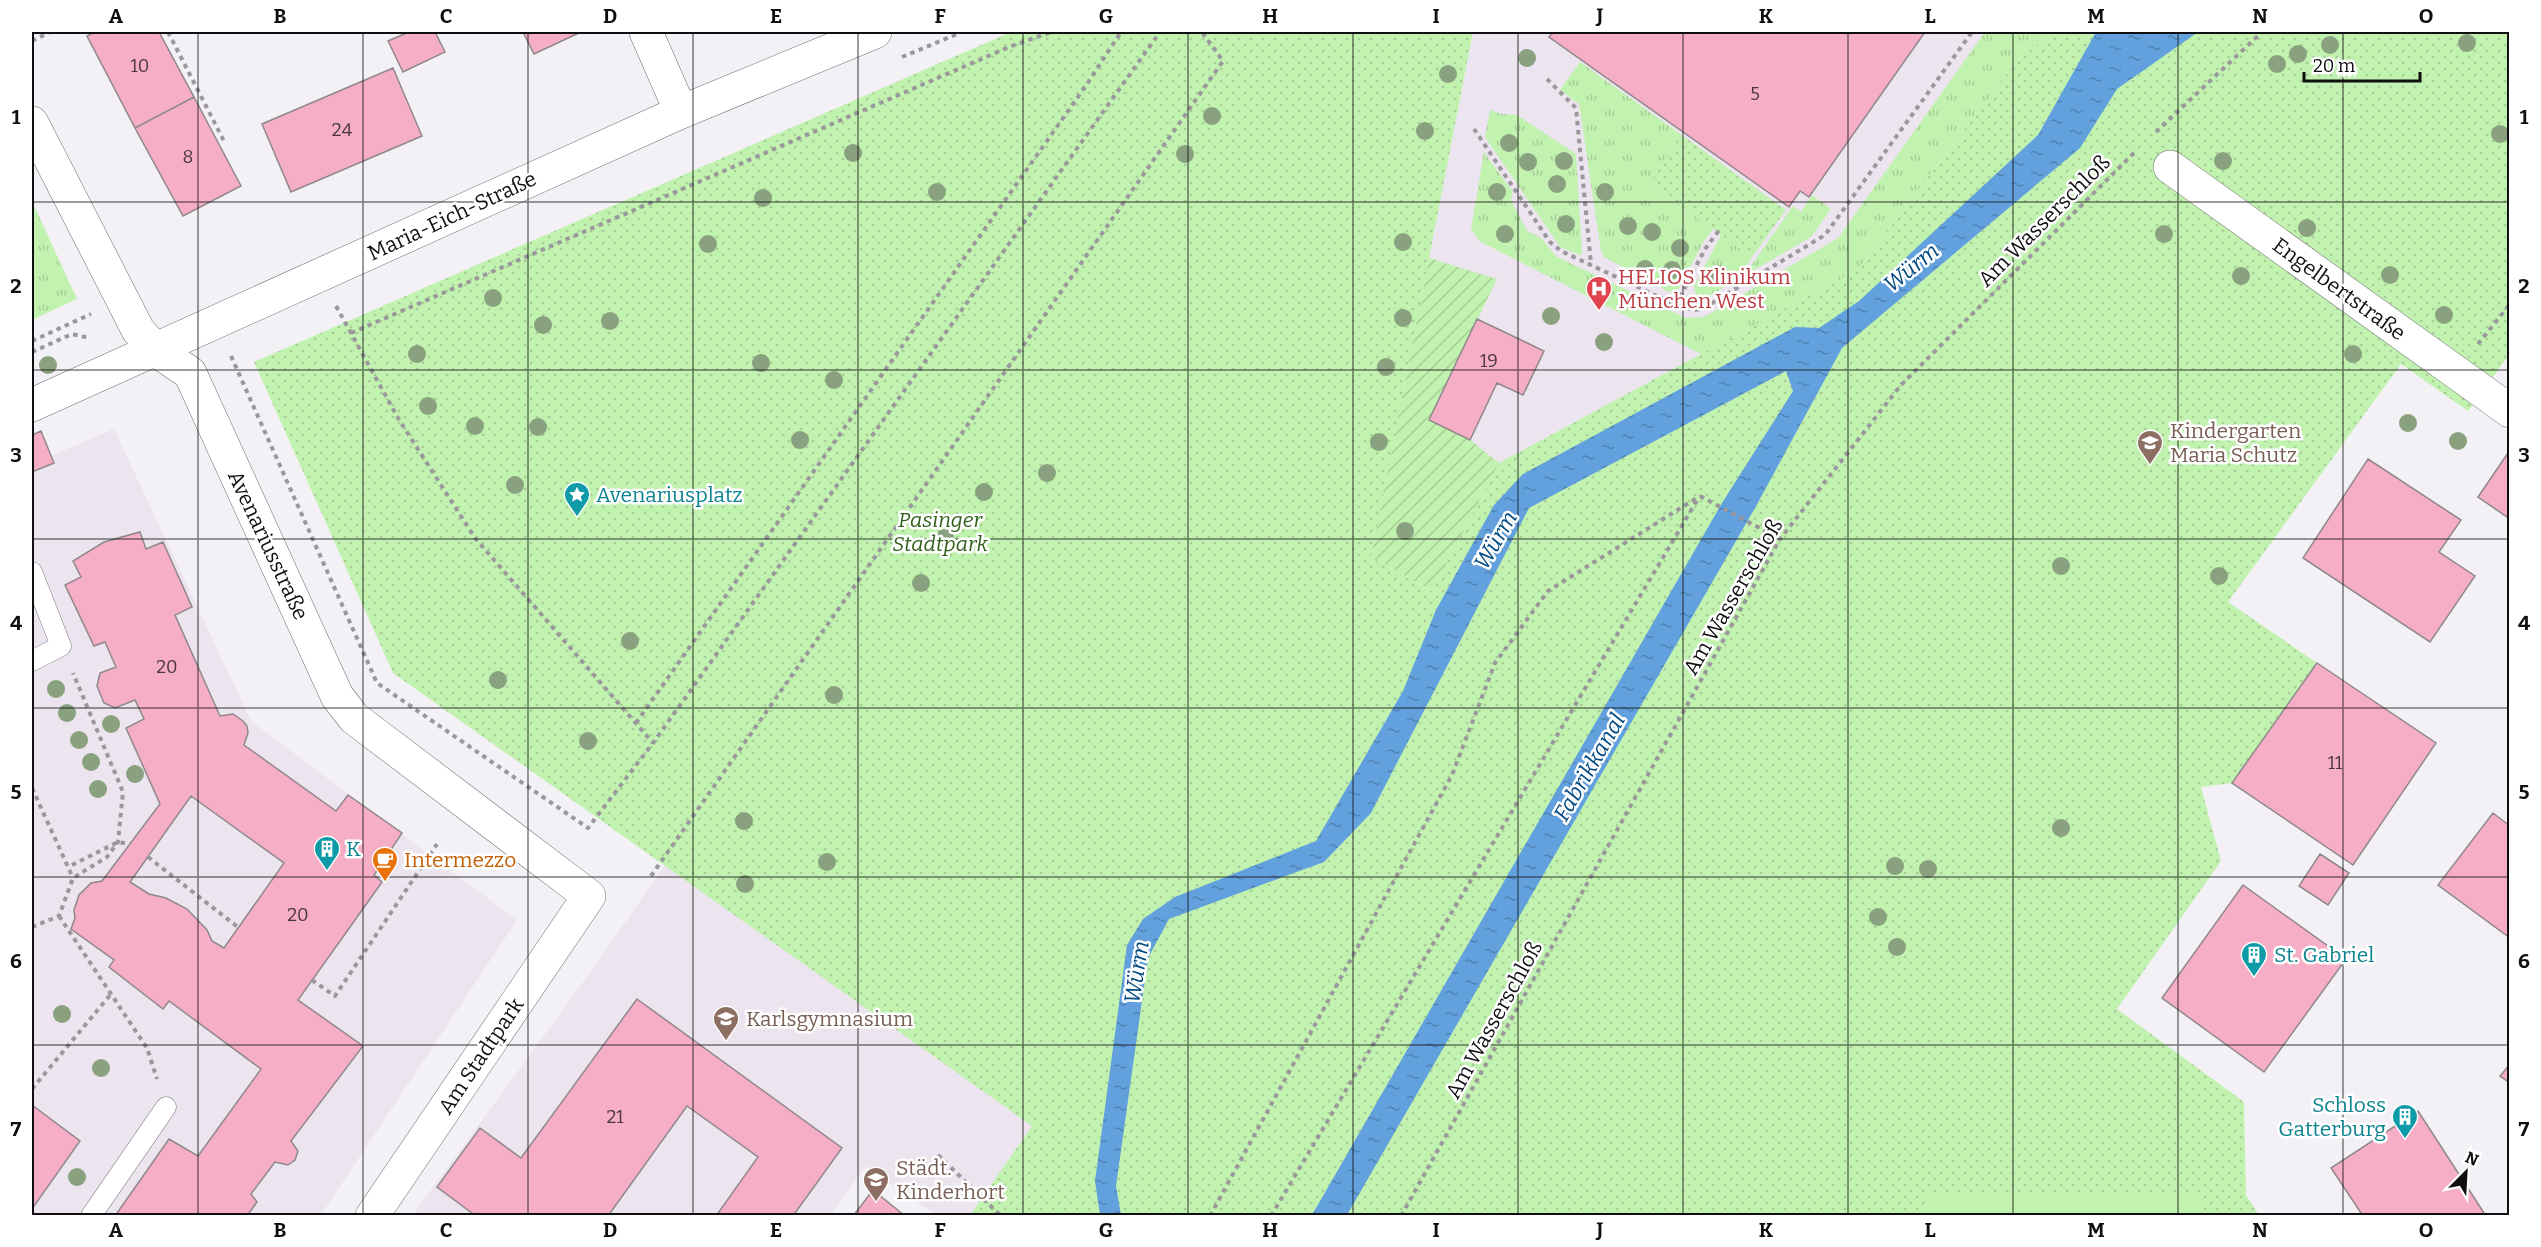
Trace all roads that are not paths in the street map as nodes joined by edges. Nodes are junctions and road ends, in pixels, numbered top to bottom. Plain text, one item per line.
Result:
1 (646, 32) edge
2 (875, 32) edge
3 (681, 112) junction
4 (32, 123) edge
5 (2170, 167) dead end
6 (154, 349) junction
7 (32, 405) edge
8 (2510, 411) edge
9 (32, 572) edge
10 (32, 661) edge
11 (590, 896) joint
12 (166, 1107) road end
13 (91, 1215) edge
14 (372, 1215) edge

1 - 3 street
2 - 3 street, Maria-Eich-Straße
3 - 6 street, Maria-Eich-Straße
4 - 6 street, Avenariusstraße
5 - 8 street, Engelbertstraße
6 - 7 street, Maria-Eich-Straße
6 - 11 street, Avenariusstraße
9 - 10 lane
11 - 14 street, Am Stadtpark
12 - 13 lane

